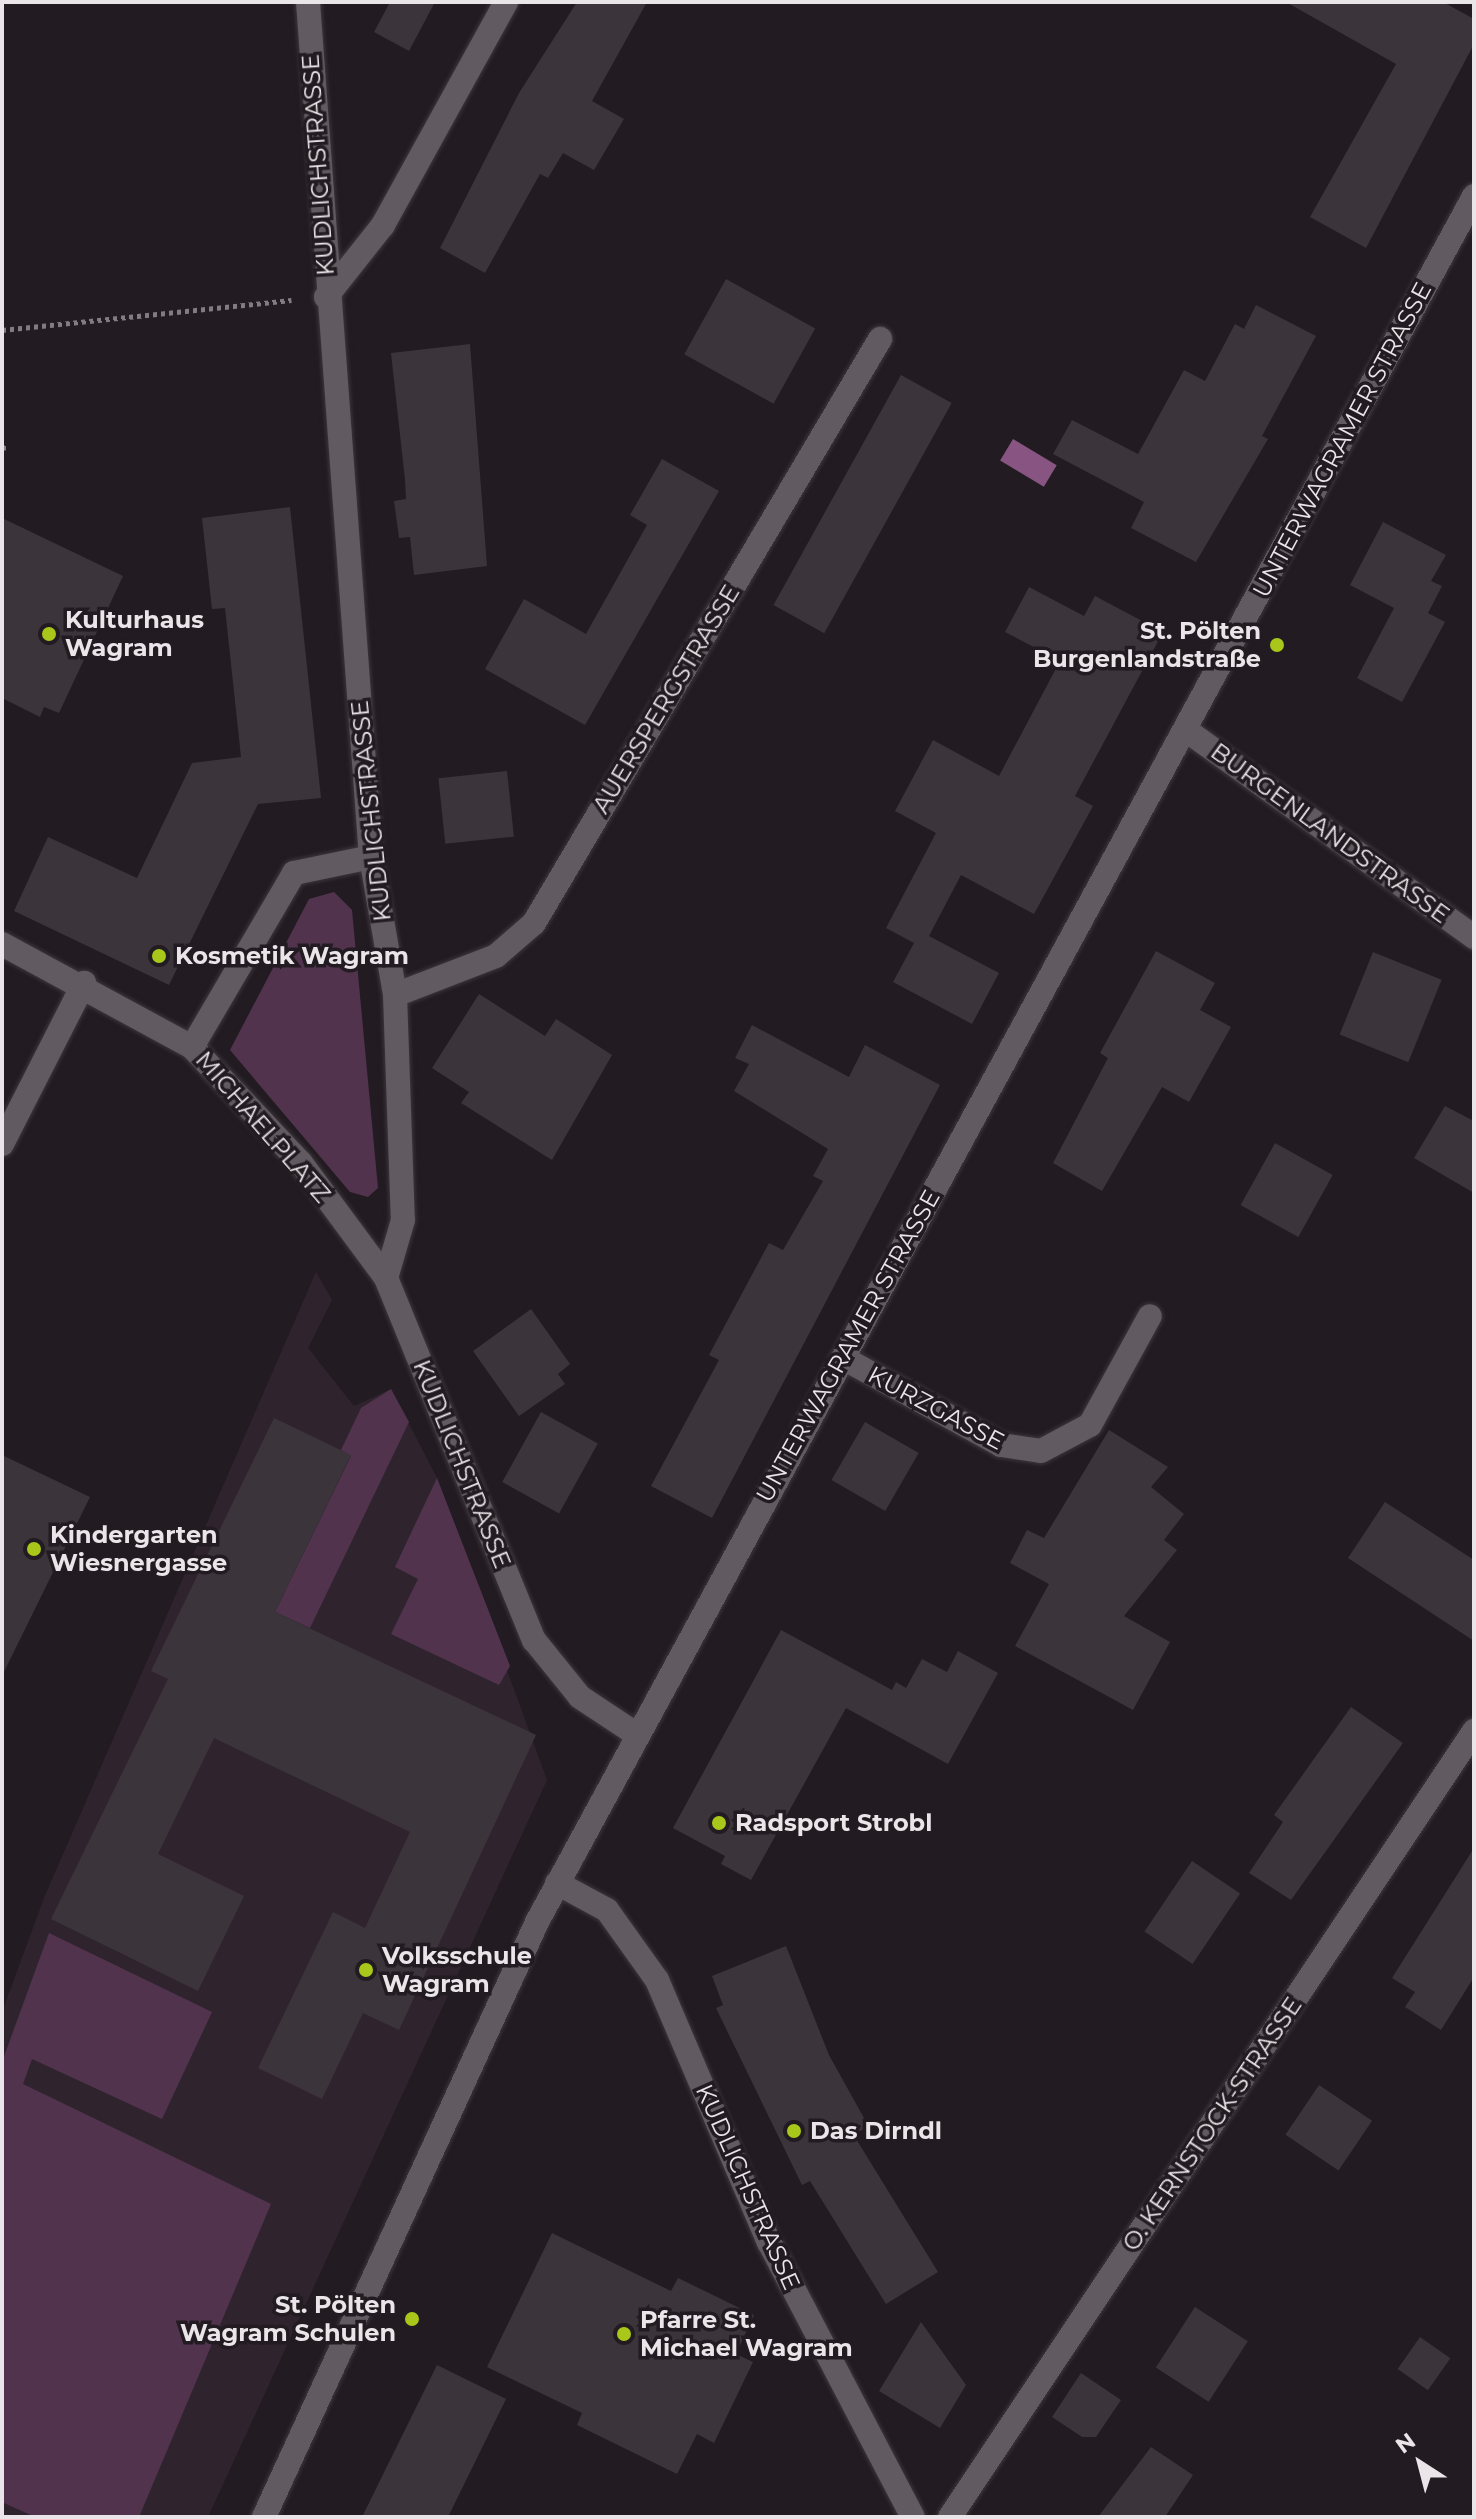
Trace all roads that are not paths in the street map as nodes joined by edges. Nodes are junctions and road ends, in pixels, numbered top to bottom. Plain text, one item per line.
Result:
1 (308, 2) edge
2 (506, 2) edge
3 (1474, 196) edge
4 (326, 297) junction
5 (880, 339) dead end
6 (1186, 730) junction
7 (371, 857) junction
8 (1474, 937) edge
9 (2, 944) edge
10 (84, 983) junction
11 (395, 995) junction
12 (192, 1047) junction
13 (2, 1144) edge
14 (386, 1278) junction
15 (1150, 1316) dead end
16 (843, 1358) junction
17 (1474, 1731) edge
18 (636, 1734) junction
19 (557, 1883) junction
20 (264, 2517) edge
21 (913, 2517) edge
22 (950, 2517) edge

1 - 4 street, KUDLICHSTRASSE
2 - 4 street
3 - 6 street, UNTERWAGRAMER STRASSE
4 - 7 street, KUDLICHSTRASSE
5 - 11 street, AUERSPERGSTRASSE
6 - 8 street, BURGENLANDSTRASSE
6 - 16 street, UNTERWAGRAMER STRASSE
7 - 11 street, KUDLICHSTRASSE
7 - 12 street, MICHAELPLATZ
9 - 10 street
10 - 12 street
10 - 13 street
11 - 14 street, KUDLICHSTRASSE
12 - 14 street, MICHAELPLATZ
14 - 18 street, KUDLICHSTRASSE
15 - 16 street, KURZGASSE
16 - 18 street, UNTERWAGRAMER STRASSE
17 - 22 street, O. KERNSTOCK-STRASSE
18 - 19 street, UNTERWAGRAMER STRASSE
19 - 20 street, UNTERWAGRAMER STRASSE
19 - 21 street, KUDLICHSTRASSE

